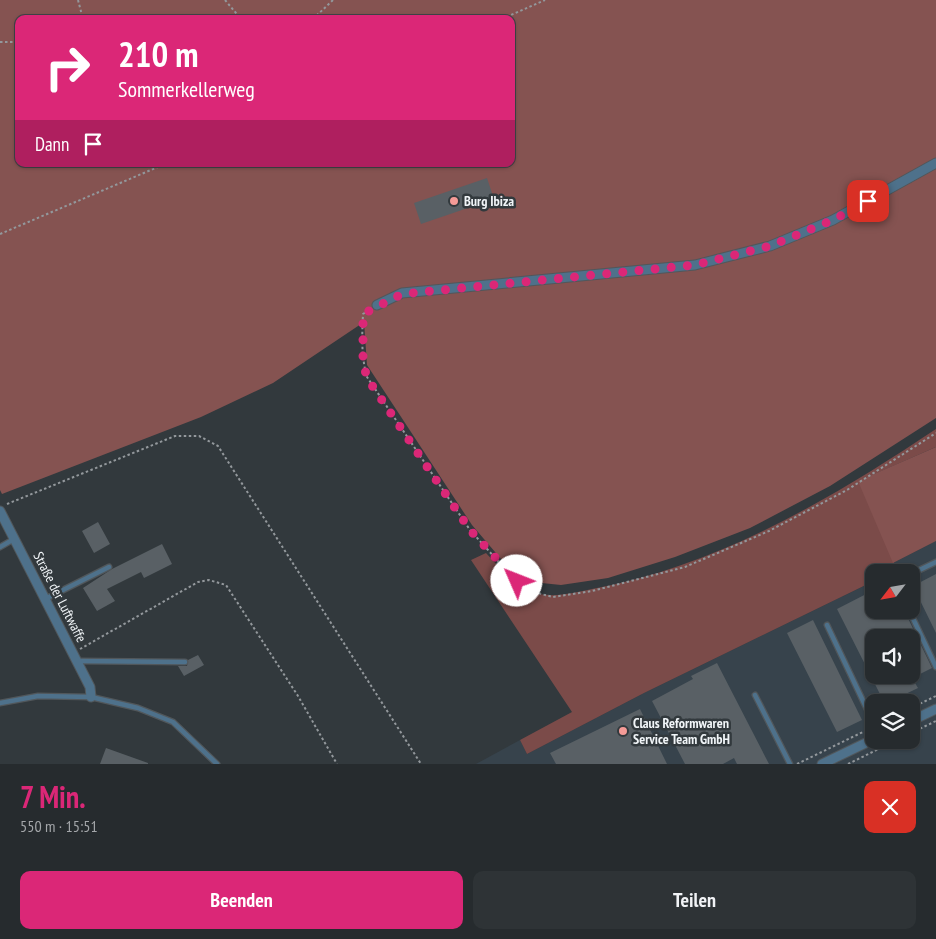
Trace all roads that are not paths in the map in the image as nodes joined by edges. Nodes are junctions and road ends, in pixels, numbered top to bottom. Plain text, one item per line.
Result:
1 (936, 163) edge
2 (377, 305) road end
3 (0, 509) edge
4 (14, 539) junction
5 (0, 547) edge
6 (936, 562) edge
7 (108, 567) dead end
8 (920, 570) edge
9 (46, 599) junction
10 (912, 619) edge
11 (827, 625) dead end
12 (75, 657) junction
13 (185, 662) dead end
14 (936, 668) edge
15 (755, 695) dead end
16 (91, 696) junction
17 (0, 703) edge
18 (865, 706) edge
19 (936, 709) edge
20 (920, 717) edge
21 (865, 743) edge
22 (217, 764) edge
23 (790, 764) edge
24 (822, 764) edge

1 - 2 street
3 - 4 street, Straße der Luftwaffe
4 - 5 lane
4 - 9 street, Straße der Luftwaffe
6 - 8 lane
7 - 9 lane
9 - 12 street, Straße der Luftwaffe
10 - 14 lane
11 - 18 lane
12 - 13 lane
12 - 16 street, Straße der Luftwaffe
15 - 23 lane
16 - 17 lane
16 - 22 lane
19 - 20 street
21 - 24 street

